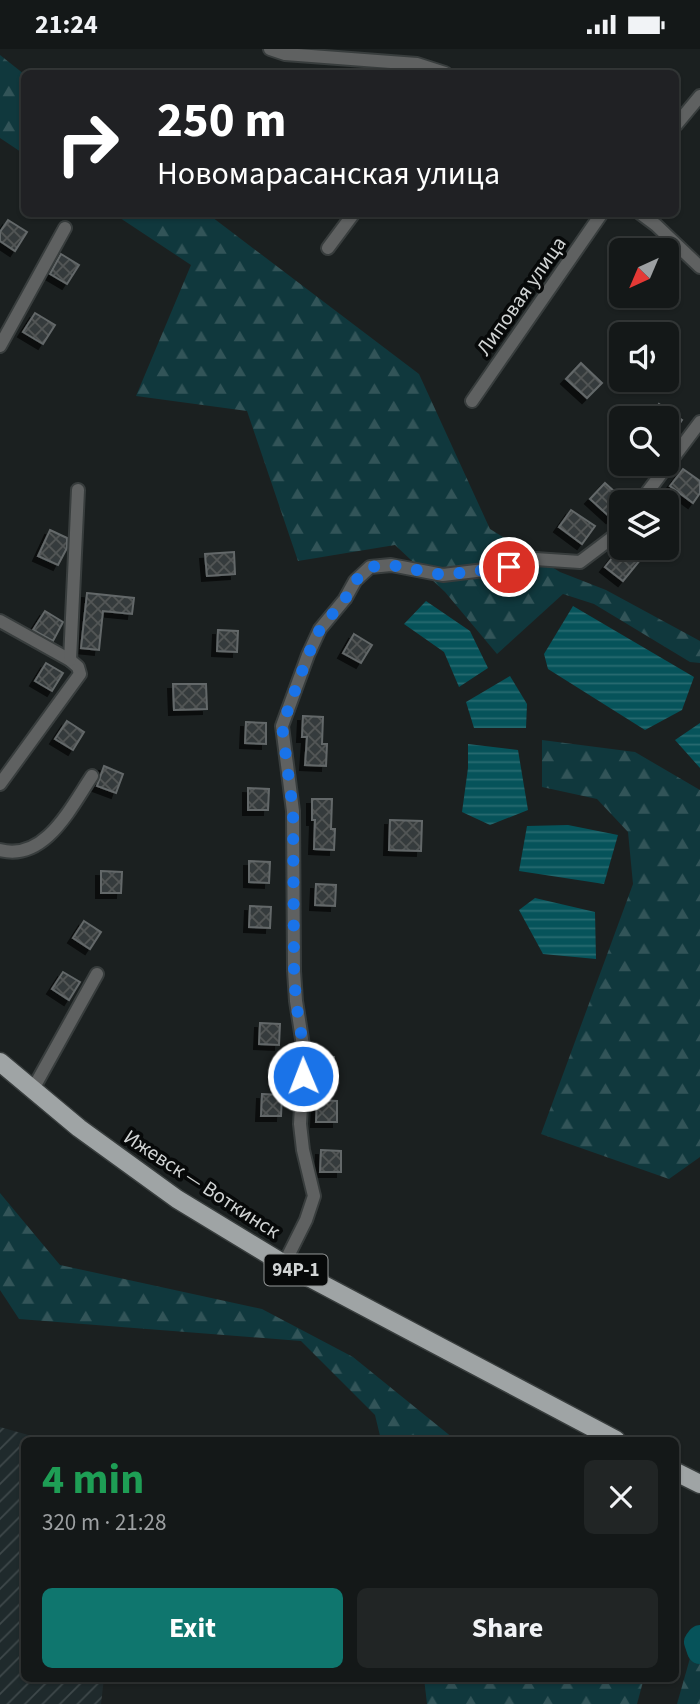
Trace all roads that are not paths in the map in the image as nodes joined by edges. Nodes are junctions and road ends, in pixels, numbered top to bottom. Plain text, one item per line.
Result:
1 (270, 49) edge
2 (436, 70) edge
3 (700, 96) edge
4 (679, 121) edge
5 (351, 217) edge
6 (599, 217) edge
7 (645, 217) edge
8 (65, 228) dead end
9 (328, 249) dead end
10 (700, 267) edge
11 (0, 346) edge
12 (472, 401) dead end
13 (700, 422) edge
14 (78, 490) dead end
15 (649, 490) edge
16 (609, 540) edge
17 (0, 621) edge
18 (70, 660) junction
19 (92, 776) dead end
20 (0, 784) edge
21 (0, 850) edge
22 (97, 974) dead end
23 (0, 1062) edge
24 (33, 1089) junction
25 (284, 1264) junction
26 (610, 1437) edge

1 - 2 street
3 - 4 street
5 - 9 street
6 - 12 street, Липовая улица
7 - 10 street
8 - 11 street
13 - 15 street
14 - 18 street
16 - 25 street
17 - 18 street
18 - 20 street
19 - 21 street
22 - 24 street
23 - 24 main road, Ижевск — Воткинск / 94Р-1
24 - 25 main road, Ижевск — Воткинск / 94Р-1
25 - 26 main road, Ижевск — Воткинск / 94Р-1

